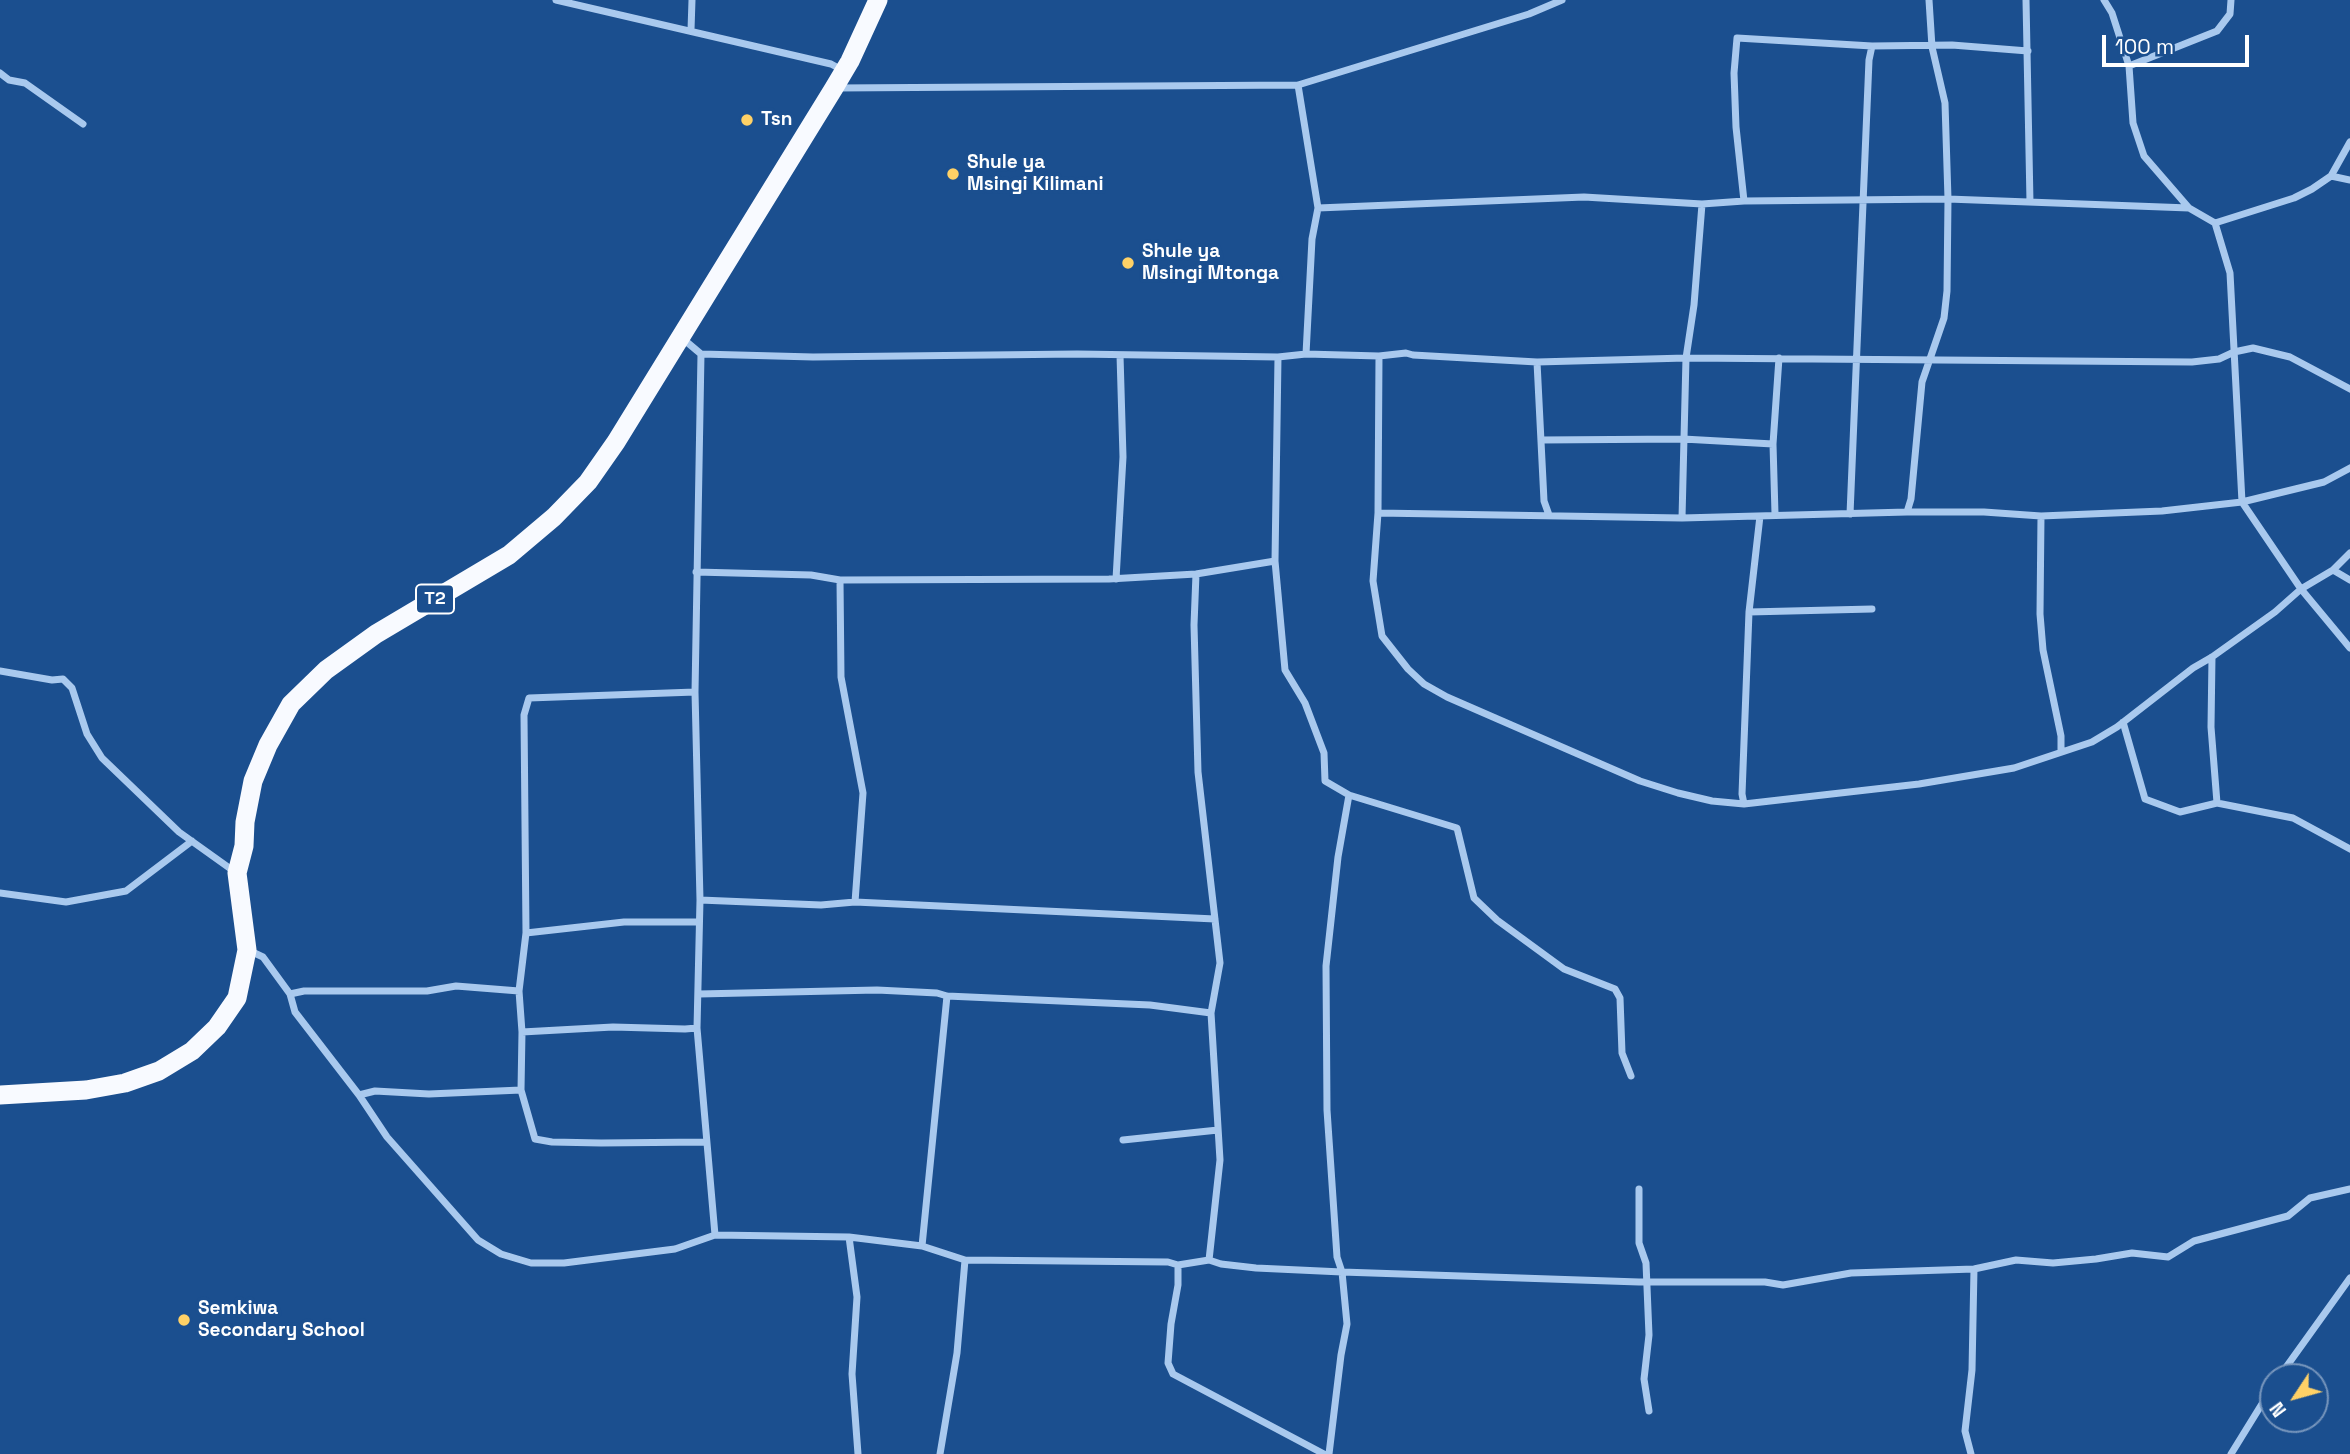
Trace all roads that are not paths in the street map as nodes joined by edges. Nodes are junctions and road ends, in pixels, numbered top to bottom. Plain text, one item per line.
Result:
1 (556, 0) edge
2 (692, 0) edge
3 (878, 0) edge
4 (1562, 0) edge
5 (1929, 0) edge
6 (2026, 0) edge
7 (2104, 0) edge
8 (2231, 0) edge
9 (691, 30) junction
10 (1872, 46) junction
11 (1932, 47) junction
12 (2028, 51) junction
13 (2129, 66) junction
14 (0, 73) edge
15 (839, 80) junction
16 (1298, 85) junction
17 (83, 124) dead end
18 (2350, 142) edge
19 (2331, 176) junction
20 (2350, 180) edge
21 (1948, 199) junction
22 (1744, 201) junction
23 (1863, 201) junction
24 (2030, 202) junction
25 (1703, 204) junction
26 (1318, 208) junction
27 (2189, 208) junction
28 (2215, 223) junction
29 (681, 337) junction
30 (2234, 352) junction
31 (701, 354) junction
32 (1306, 354) junction
33 (1120, 355) junction
34 (1379, 356) junction
35 (1278, 357) junction
36 (1686, 358) junction
37 (1779, 358) junction
38 (1928, 359) junction
39 (1856, 360) junction
40 (1537, 362) junction
41 (2350, 389) edge
42 (1683, 439) junction
43 (1541, 440) junction
44 (1773, 444) junction
45 (2350, 468) edge
46 (2242, 502) junction
47 (1908, 512) junction
48 (1378, 513) junction
49 (1775, 514) junction
50 (1850, 514) junction
51 (1549, 515) junction
52 (1760, 516) junction
53 (2041, 516) junction
54 (1682, 518) junction
55 (2350, 554) edge
56 (1275, 561) junction
57 (2333, 570) junction
58 (696, 572) junction
59 (1196, 574) junction
60 (1116, 579) junction
61 (840, 580) junction
62 (2350, 580) edge
63 (2301, 589) junction
64 (1872, 609) dead end
65 (1749, 611) junction
66 (2350, 648) edge
67 (2212, 657) junction
68 (0, 671) edge
69 (695, 692) junction
70 (2123, 722) junction
71 (2061, 751) junction
72 (1349, 795) junction
73 (2217, 803) junction
74 (1744, 804) junction
75 (192, 841) junction
76 (2350, 849) edge
77 (237, 873) junction
78 (0, 893) edge
79 (700, 900) junction
80 (855, 902) junction
81 (1215, 919) junction
82 (699, 922) junction
83 (526, 933) junction
84 (247, 950) junction
85 (519, 991) junction
86 (290, 994) junction
87 (699, 994) junction
88 (947, 996) junction
89 (1211, 1013) junction
90 (697, 1028) junction
91 (522, 1032) junction
92 (1631, 1076) dead end
93 (520, 1090) junction
94 (0, 1095) edge
95 (359, 1095) junction
96 (1218, 1130) junction
97 (1123, 1140) dead end
98 (705, 1142) junction
99 (1639, 1189) dead end
100 (2350, 1189) edge
101 (715, 1235) junction
102 (849, 1237) junction
103 (922, 1247) junction
104 (965, 1260) junction
105 (1209, 1260) junction
106 (1178, 1265) junction
107 (1974, 1269) junction
108 (1342, 1272) junction
109 (2350, 1278) edge
110 (1646, 1282) junction
111 (2289, 1363) edge
112 (2259, 1409) edge
113 (1649, 1411) dead end
114 (858, 1454) edge
115 (940, 1454) edge
116 (1327, 1454) edge
117 (1971, 1454) edge
118 (2231, 1454) edge

1 - 9 street
2 - 9 street
3 - 15 highway, T2
4 - 16 street
5 - 11 street
6 - 12 street
7 - 13 street
8 - 13 street
9 - 15 street
10 - 11 street
10 - 22 street
10 - 23 street
11 - 12 street
11 - 21 street
12 - 24 street
13 - 27 street
14 - 17 street
15 - 16 street
15 - 29 highway, T2
16 - 26 street
18 - 19 street
19 - 20 street
19 - 28 street
21 - 23 street
21 - 24 street
21 - 38 street
22 - 23 street
22 - 25 street
23 - 39 street
24 - 27 street
25 - 26 street
25 - 36 street
26 - 32 street
27 - 28 street
28 - 30 street
29 - 31 street
29 - 77 highway, T2
30 - 38 street
30 - 41 street
30 - 46 street
31 - 33 street
31 - 58 street
32 - 34 street
32 - 35 street
33 - 35 street
33 - 60 street
34 - 40 street
34 - 48 street
35 - 56 street
36 - 37 street
36 - 40 street
36 - 42 street
37 - 39 street
37 - 44 street
38 - 39 street
38 - 47 street
39 - 50 street
40 - 43 street
42 - 43 street
42 - 44 street
42 - 54 street
43 - 51 street
44 - 49 street
45 - 46 street
46 - 53 street
46 - 63 street
47 - 50 street
47 - 53 street
48 - 51 street
48 - 74 street
49 - 50 street
49 - 52 street
51 - 54 street
52 - 54 street
52 - 65 street
53 - 71 street
55 - 57 street
56 - 59 street
56 - 72 street
57 - 62 street
57 - 63 street
58 - 61 street
58 - 69 street
59 - 60 street
59 - 81 street
60 - 61 street
61 - 80 street
63 - 66 street
63 - 67 street
64 - 65 street
65 - 74 street
67 - 70 street
67 - 73 street
68 - 75 street
69 - 79 street
69 - 83 street
70 - 71 street
70 - 73 street
71 - 74 street
72 - 92 street
72 - 108 street
73 - 76 street
75 - 77 street
75 - 78 street
77 - 84 highway, T2
79 - 80 street
79 - 82 street
80 - 81 street
81 - 89 street
82 - 83 street
82 - 87 street
83 - 85 street
84 - 86 street
84 - 94 highway, T2
85 - 86 street
85 - 91 street
86 - 95 street
87 - 88 street
87 - 90 street
88 - 89 street
88 - 103 street
89 - 96 street
90 - 91 street
90 - 98 street
91 - 93 street
93 - 95 street
93 - 98 street
95 - 101 street
96 - 97 street
96 - 105 street
98 - 101 street
99 - 110 street
100 - 107 street
101 - 102 street
102 - 103 street
102 - 114 street
103 - 104 street
104 - 106 street
104 - 115 street
105 - 106 street
105 - 108 street
106 - 116 street
107 - 110 street
107 - 117 street
108 - 110 street
108 - 116 street
109 - 111 street
110 - 113 street
112 - 118 street

